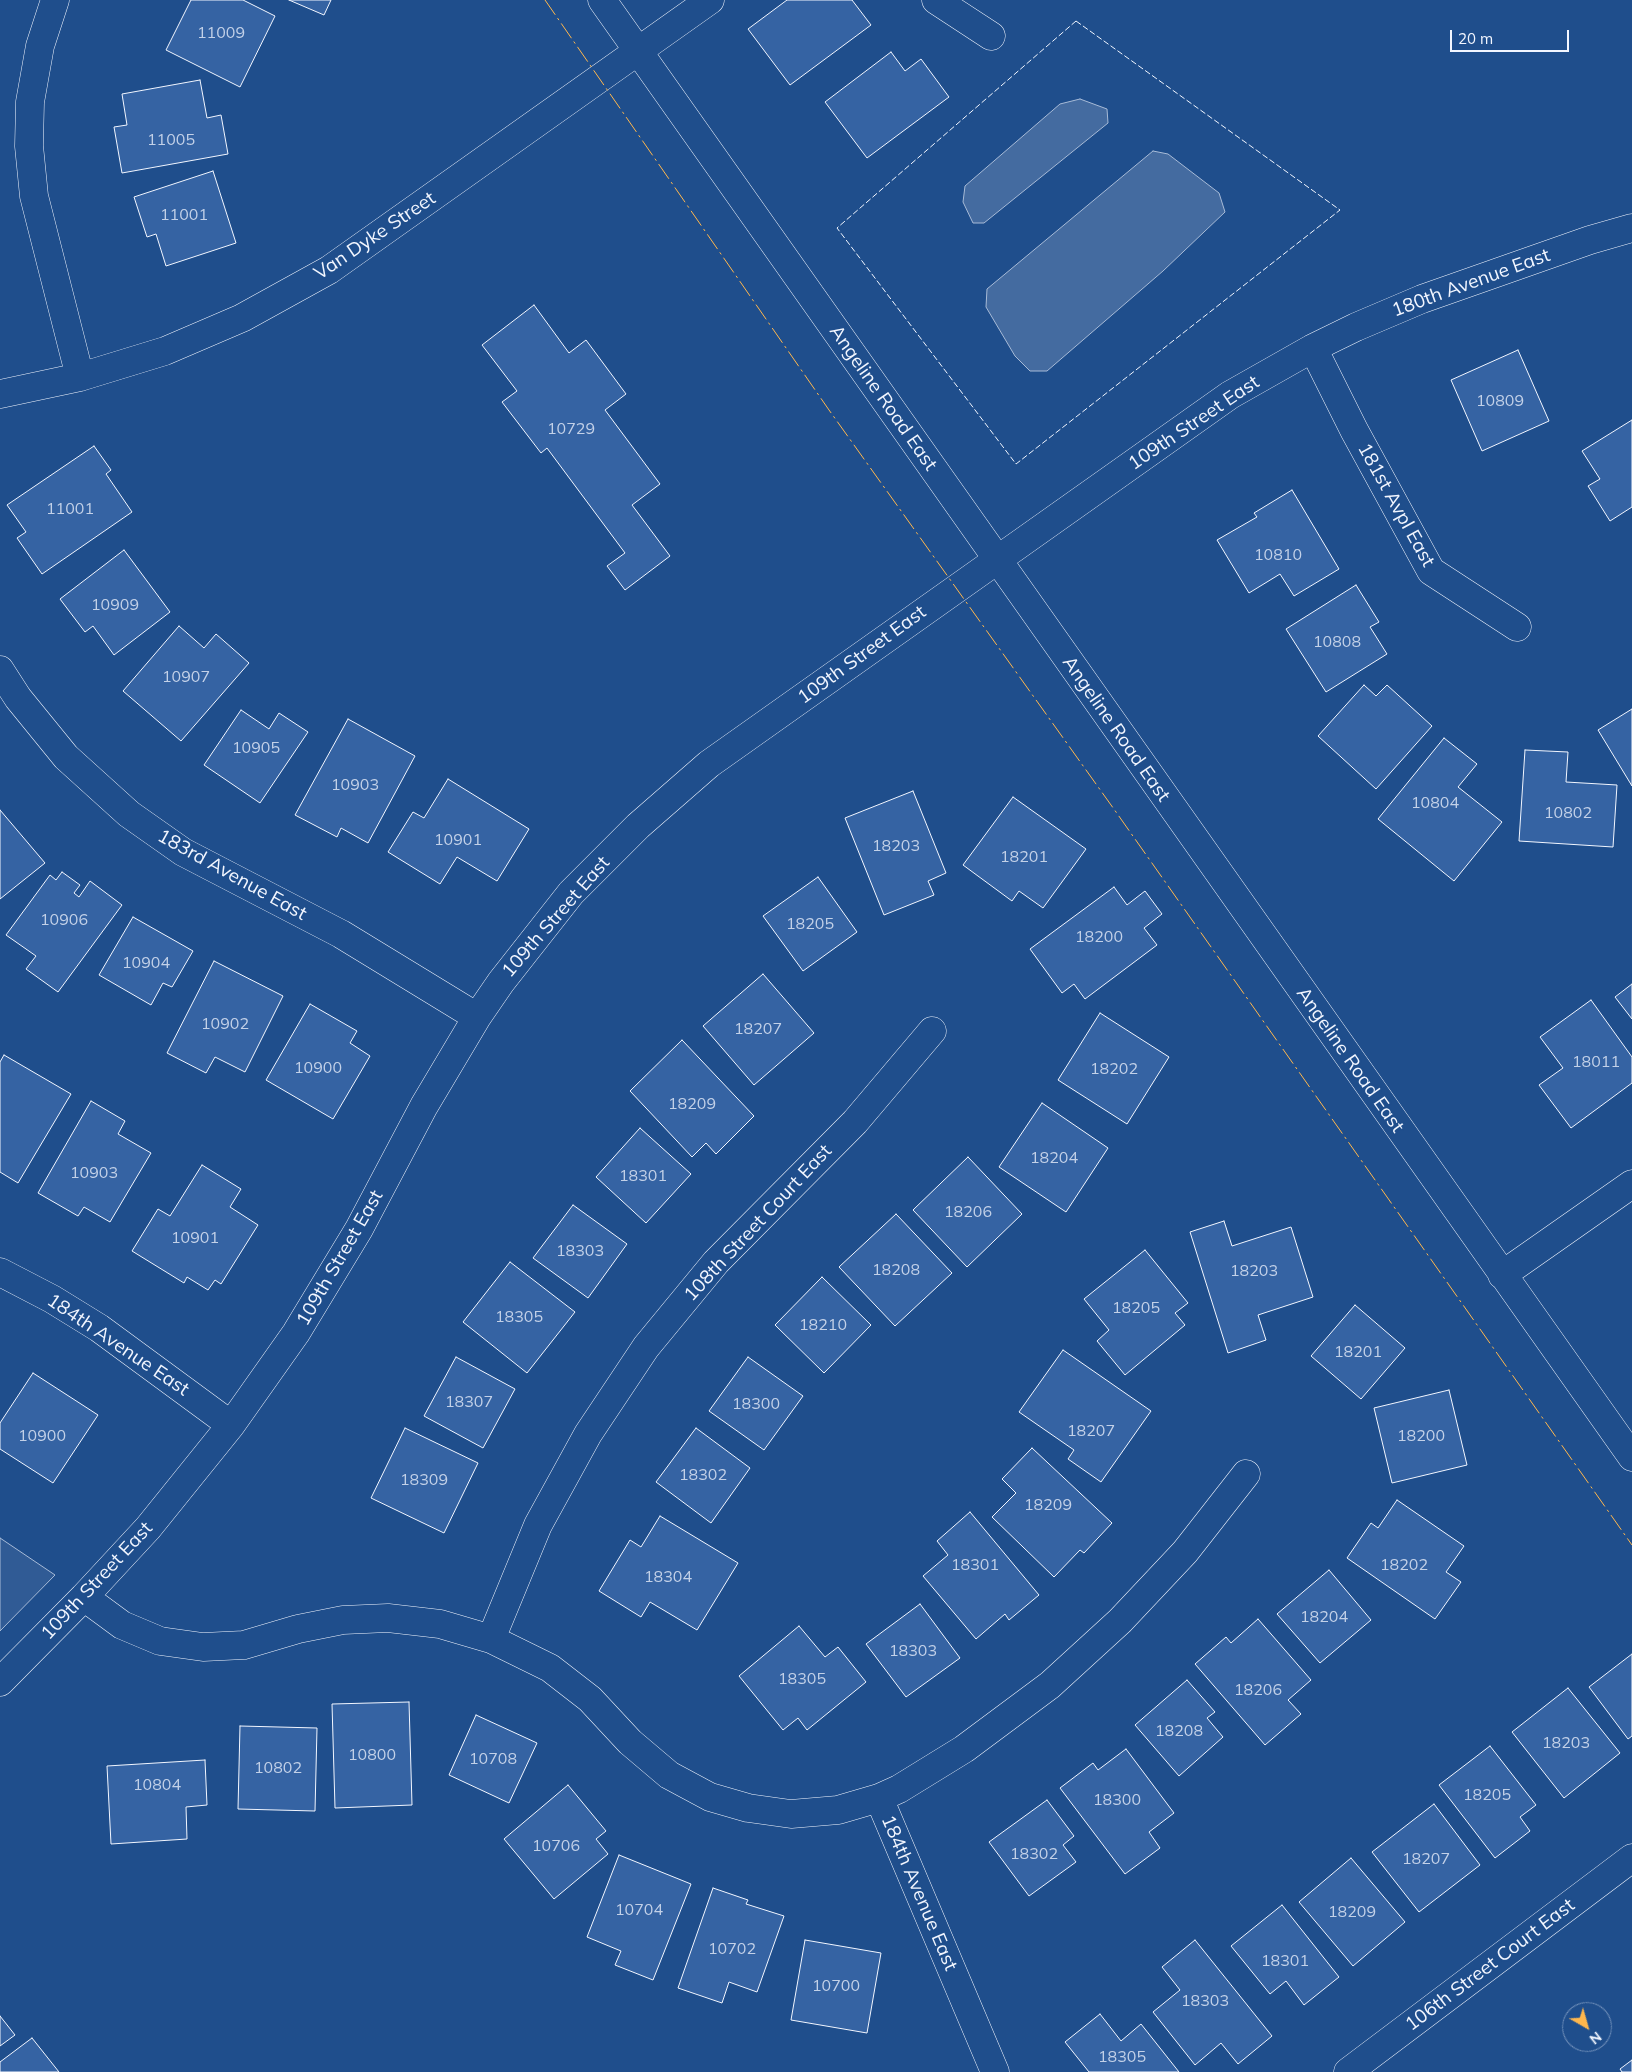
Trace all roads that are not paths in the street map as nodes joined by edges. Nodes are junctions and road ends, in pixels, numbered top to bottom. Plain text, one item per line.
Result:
1 (55, 0) edge
2 (602, 0) edge
3 (710, 0) edge
4 (936, 0) edge
5 (991, 36) dead end
6 (639, 52) junction
7 (1632, 228) edge
8 (1313, 348) junction
9 (80, 377) junction
10 (0, 394) edge
11 (996, 559) junction
12 (1517, 627) dead end
13 (0, 670) edge
14 (477, 1017) junction
15 (932, 1031) dead end
16 (1632, 1184) edge
17 (0, 1272) edge
18 (1502, 1275) junction
19 (231, 1425) junction
20 (1632, 1457) edge
21 (1246, 1474) dead end
22 (84, 1597) junction
23 (491, 1639) junction
24 (0, 1682) edge
25 (879, 1798) junction
26 (1632, 1858) edge
27 (995, 2072) edge
28 (1348, 2072) edge

1 - 9 street
2 - 6 street, Angeline Road East
3 - 6 street, Van Dyke Street
4 - 5 street
6 - 9 street, Van Dyke Street
6 - 11 street, Angeline Road East
7 - 8 street, 180th Avenue East
8 - 11 street, 109th Street East
8 - 12 street, 181st Avpl East
9 - 10 street, Van Dyke Street
11 - 14 street, 109th Street East
11 - 18 street, Angeline Road East
13 - 14 street, 183rd Avenue East
14 - 19 street, 109th Street East
15 - 23 street, 108th Street Court East
16 - 18 street
17 - 19 street, 184th Avenue East
18 - 20 street, Angeline Road East
19 - 22 street, 109th Street East
21 - 25 street
22 - 23 street, 184th Avenue East
22 - 24 street, 109th Street East
23 - 25 street, 184th Avenue East
25 - 27 street, 184th Avenue East
26 - 28 street, 106th Street Court East

